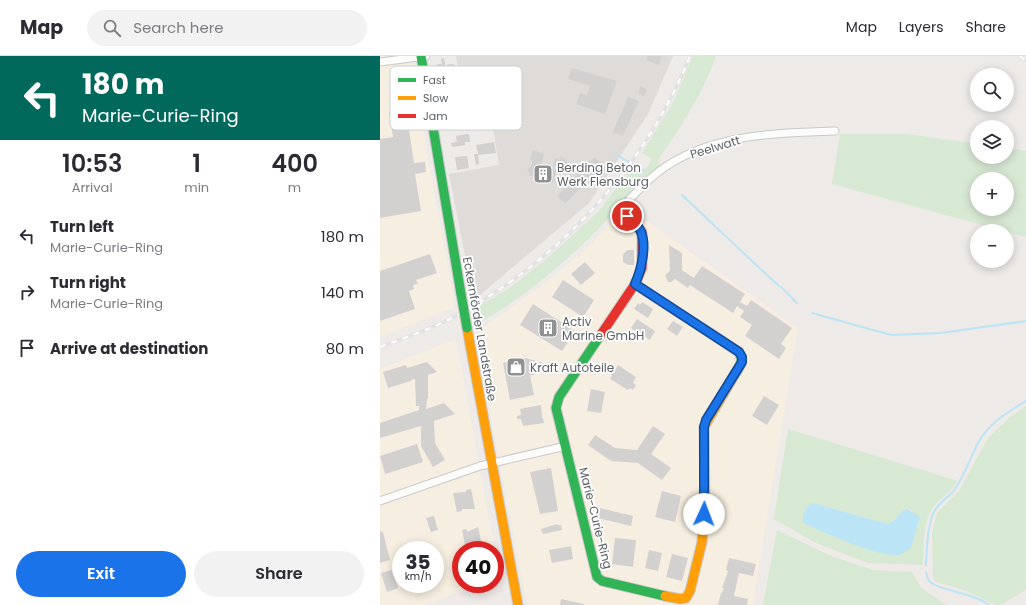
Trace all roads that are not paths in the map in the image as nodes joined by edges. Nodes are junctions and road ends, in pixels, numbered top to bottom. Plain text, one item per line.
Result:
1 (423, 56) edge
2 (380, 62) edge
3 (425, 66) edge
4 (435, 130) edge
5 (835, 130) dead end
6 (618, 212) joint
7 (635, 284) junction
8 (566, 446) junction
9 (491, 463) junction
10 (380, 501) edge
11 (518, 605) edge

1 - 2 street
1 - 3 street, Eckernförder Landstraße, bridge
4 - 9 street, Eckernförder Landstraße, bridge
5 - 6 street, Peelwatt
6 - 7 street, Marie-Curie-Ring
7 - 8 street, Marie-Curie-Ring
7 - 8 street, Marie-Curie-Ring
8 - 9 street
9 - 10 street
9 - 11 street, Eckernförder Landstraße

